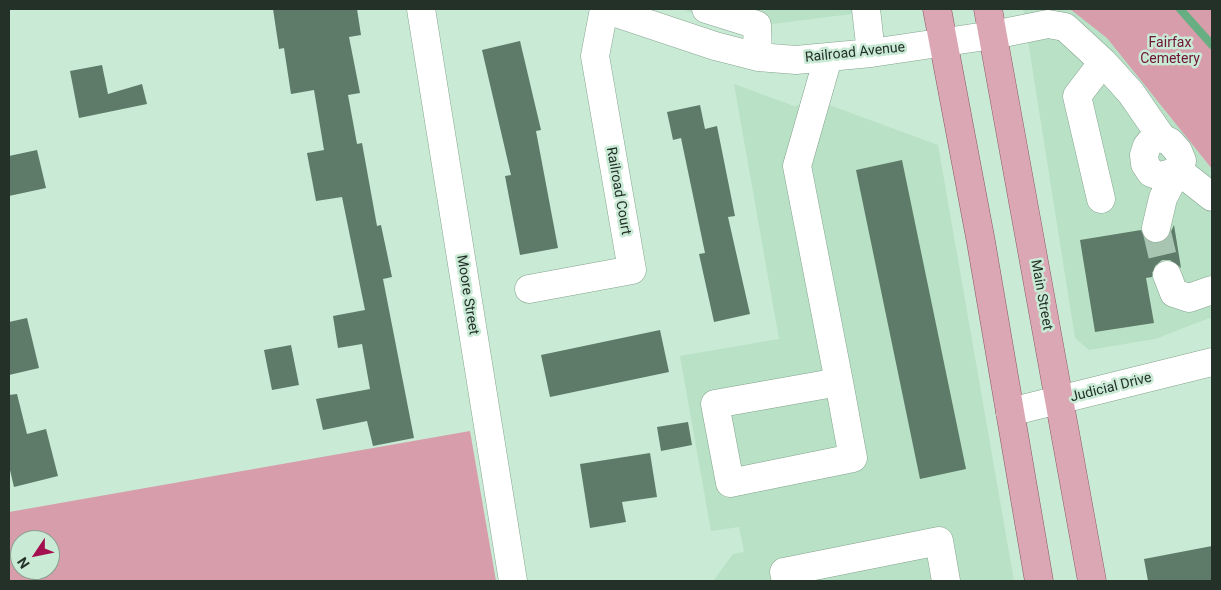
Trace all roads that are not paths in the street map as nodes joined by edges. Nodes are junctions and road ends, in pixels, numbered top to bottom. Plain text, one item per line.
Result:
1 (421, 9) edge
2 (604, 9) edge
3 (706, 9) edge
4 (866, 9) edge
5 (937, 9) edge
6 (988, 9) edge
7 (993, 35) junction
8 (944, 42) junction
9 (872, 53) junction
10 (758, 57) junction
11 (828, 58) junction
12 (1102, 62) junction
13 (1179, 171) junction
14 (1212, 197) edge
15 (1101, 199) dead end
16 (1156, 228) tunnel mouth
17 (1167, 275) tunnel mouth
18 (529, 289) dead end
19 (1212, 290) edge
20 (1212, 362) edge
21 (839, 382) junction
22 (1061, 400) junction
23 (1010, 412) junction
24 (513, 581) edge
25 (786, 581) edge
26 (946, 581) edge
27 (1039, 581) edge
28 (1092, 581) edge

1 - 24 street, Moore Street
2 - 10 street, Railroad Avenue
2 - 18 street, Railroad Court
3 - 10 street
4 - 9 street
5 - 8 main road
6 - 7 main road, Main Street
7 - 8 street, Railroad Avenue
7 - 12 street, Railroad Avenue
7 - 22 main road, Main Street
8 - 9 street, Railroad Avenue
8 - 23 main road
9 - 11 street, Railroad Avenue
10 - 11 street, Railroad Avenue
11 - 21 street
12 - 13 street, Railroad Avenue
12 - 15 street
13 - 14 street
13 - 16 street
17 - 19 street
20 - 22 street, Judicial Drive
21 - 21 street
22 - 23 street, Judicial Drive
22 - 28 main road, Main Street
23 - 27 main road
25 - 26 street

